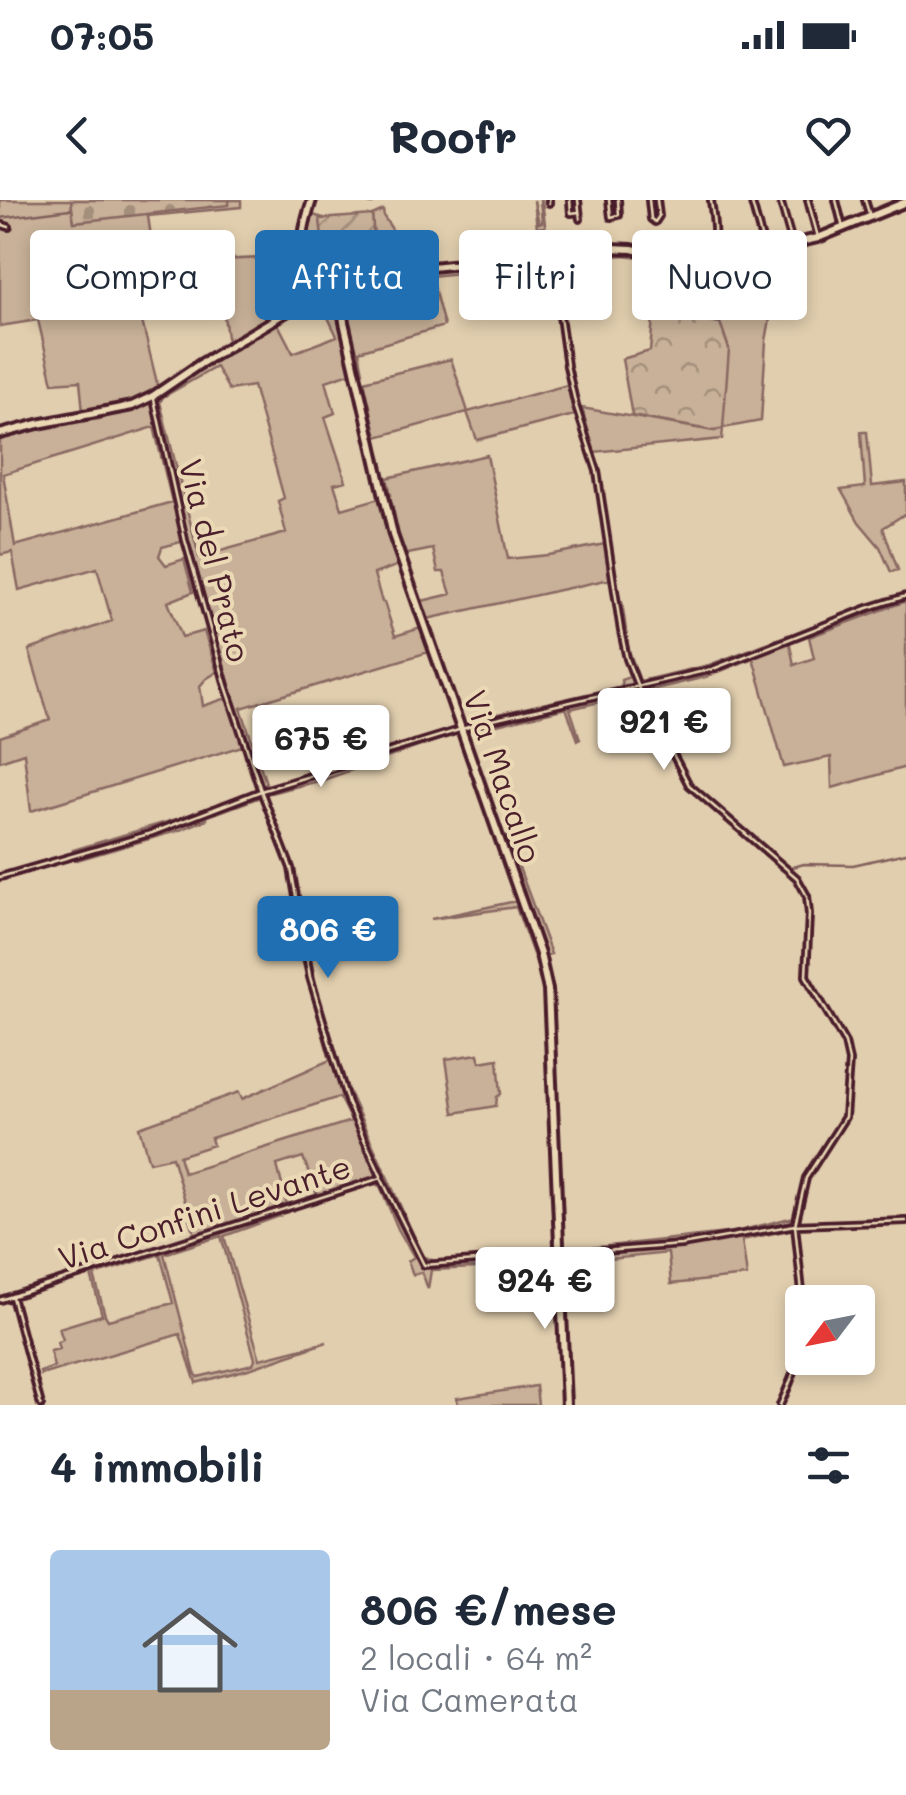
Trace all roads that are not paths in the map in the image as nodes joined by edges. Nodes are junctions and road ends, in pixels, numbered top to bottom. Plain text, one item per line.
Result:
1 (312, 200) edge
2 (570, 200) edge
3 (578, 200) edge
4 (609, 200) edge
5 (618, 200) edge
6 (649, 200) edge
7 (657, 200) edge
8 (711, 200) edge
9 (752, 200) edge
10 (780, 200) edge
11 (808, 200) edge
12 (836, 200) edge
13 (865, 200) edge
14 (906, 202) edge
15 (894, 203) edge
16 (579, 212) junction
17 (870, 218) junction
18 (580, 219) dead end
19 (0, 224) edge
20 (9, 227) dead end
21 (844, 228) junction
22 (304, 230) edge
23 (713, 230) edge
24 (760, 230) edge
25 (788, 230) edge
26 (818, 238) junction
27 (807, 241) edge
28 (274, 320) edge
29 (560, 320) edge
30 (344, 322) edge
31 (153, 396) junction
32 (0, 434) edge
33 (906, 596) edge
34 (638, 688) junction
35 (461, 730) junction
36 (262, 791) junction
37 (0, 877) edge
38 (381, 1178) junction
39 (906, 1221) edge
40 (795, 1225) junction
41 (560, 1256) junction
42 (801, 1285) edge
43 (12, 1296) junction
44 (0, 1300) edge
45 (794, 1375) edge
46 (41, 1405) edge
47 (566, 1405) edge
48 (780, 1405) edge

1 - 22 street
2 - 16 street
3 - 16 street
4 - 5 street
6 - 7 street
8 - 23 street
9 - 24 street
10 - 25 street
11 - 26 street
12 - 21 street
13 - 17 street
14 - 15 street
15 - 17 street
16 - 18 street
17 - 21 street
19 - 20 street
21 - 26 street
26 - 27 street
28 - 31 street
29 - 34 street
30 - 35 street, Via Macallo
31 - 32 street
31 - 36 street, Via del Prato
33 - 34 street
34 - 35 street
34 - 40 street
35 - 36 street
35 - 41 street, Via Macallo
36 - 37 street
36 - 38 street, Via del Prato
38 - 41 street, Via Confini Levante
38 - 43 street, Via Confini Levante
39 - 40 street, Via Confini Levante
40 - 41 street, Via Confini Levante
40 - 42 street
41 - 47 street, Via Macallo
43 - 44 street, Via Confini Levante
43 - 46 street
45 - 48 street

